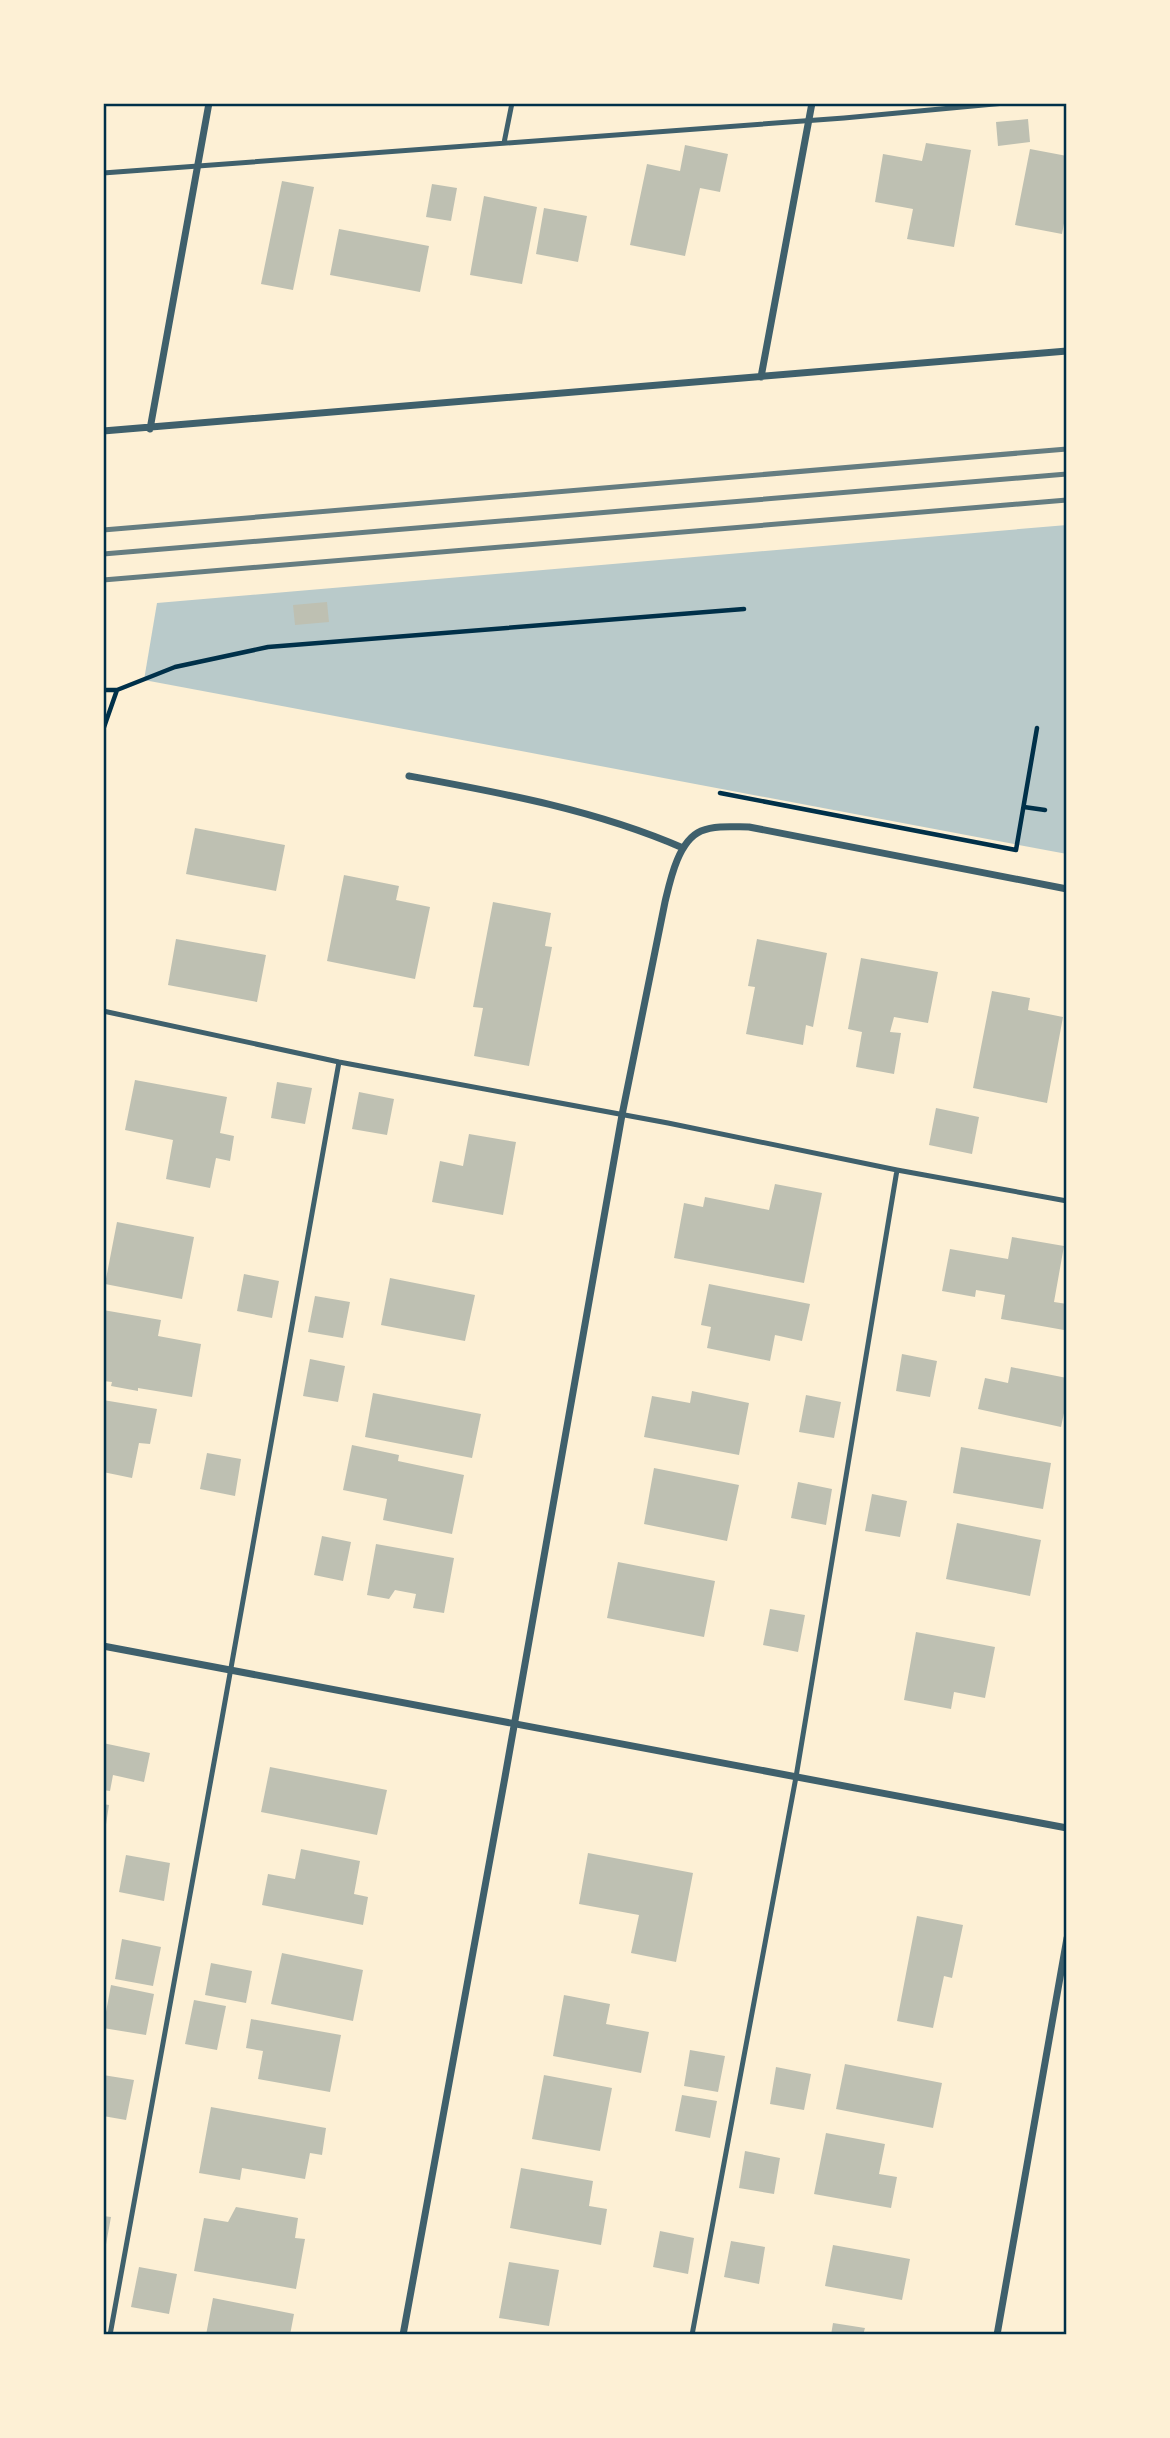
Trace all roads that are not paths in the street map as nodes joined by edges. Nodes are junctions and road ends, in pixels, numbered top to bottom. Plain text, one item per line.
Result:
1 (209, 103) edge
2 (512, 103) edge
3 (812, 103) edge
4 (1005, 103) edge
5 (809, 120) junction
6 (505, 144) junction
7 (198, 166) junction
8 (103, 173) edge
9 (1067, 351) edge
10 (761, 377) junction
11 (150, 429) junction
12 (103, 431) edge
13 (409, 776) dead end
14 (683, 848) junction
15 (1067, 888) edge
16 (103, 1011) edge
17 (339, 1062) junction
18 (622, 1115) junction
19 (897, 1170) junction
20 (1067, 1201) edge
21 (103, 1646) edge
22 (231, 1669) junction
23 (515, 1723) junction
24 (796, 1777) junction
25 (1067, 1828) edge
26 (1067, 1938) edge
27 (110, 2335) edge
28 (403, 2335) edge
29 (692, 2335) edge
30 (997, 2335) edge

1 - 7 street
2 - 6 lane
3 - 5 street
4 - 5 lane
5 - 6 lane
5 - 10 street
6 - 7 lane
7 - 8 lane
7 - 11 street
9 - 10 street
10 - 11 street
11 - 12 street
13 - 14 street
14 - 15 street
14 - 18 street
16 - 17 lane
17 - 18 lane
17 - 22 lane
18 - 19 lane
18 - 23 street
19 - 20 lane
19 - 24 lane
21 - 22 street
22 - 23 street
22 - 27 lane
23 - 24 street
23 - 28 street
24 - 25 street
24 - 29 lane
26 - 30 street

